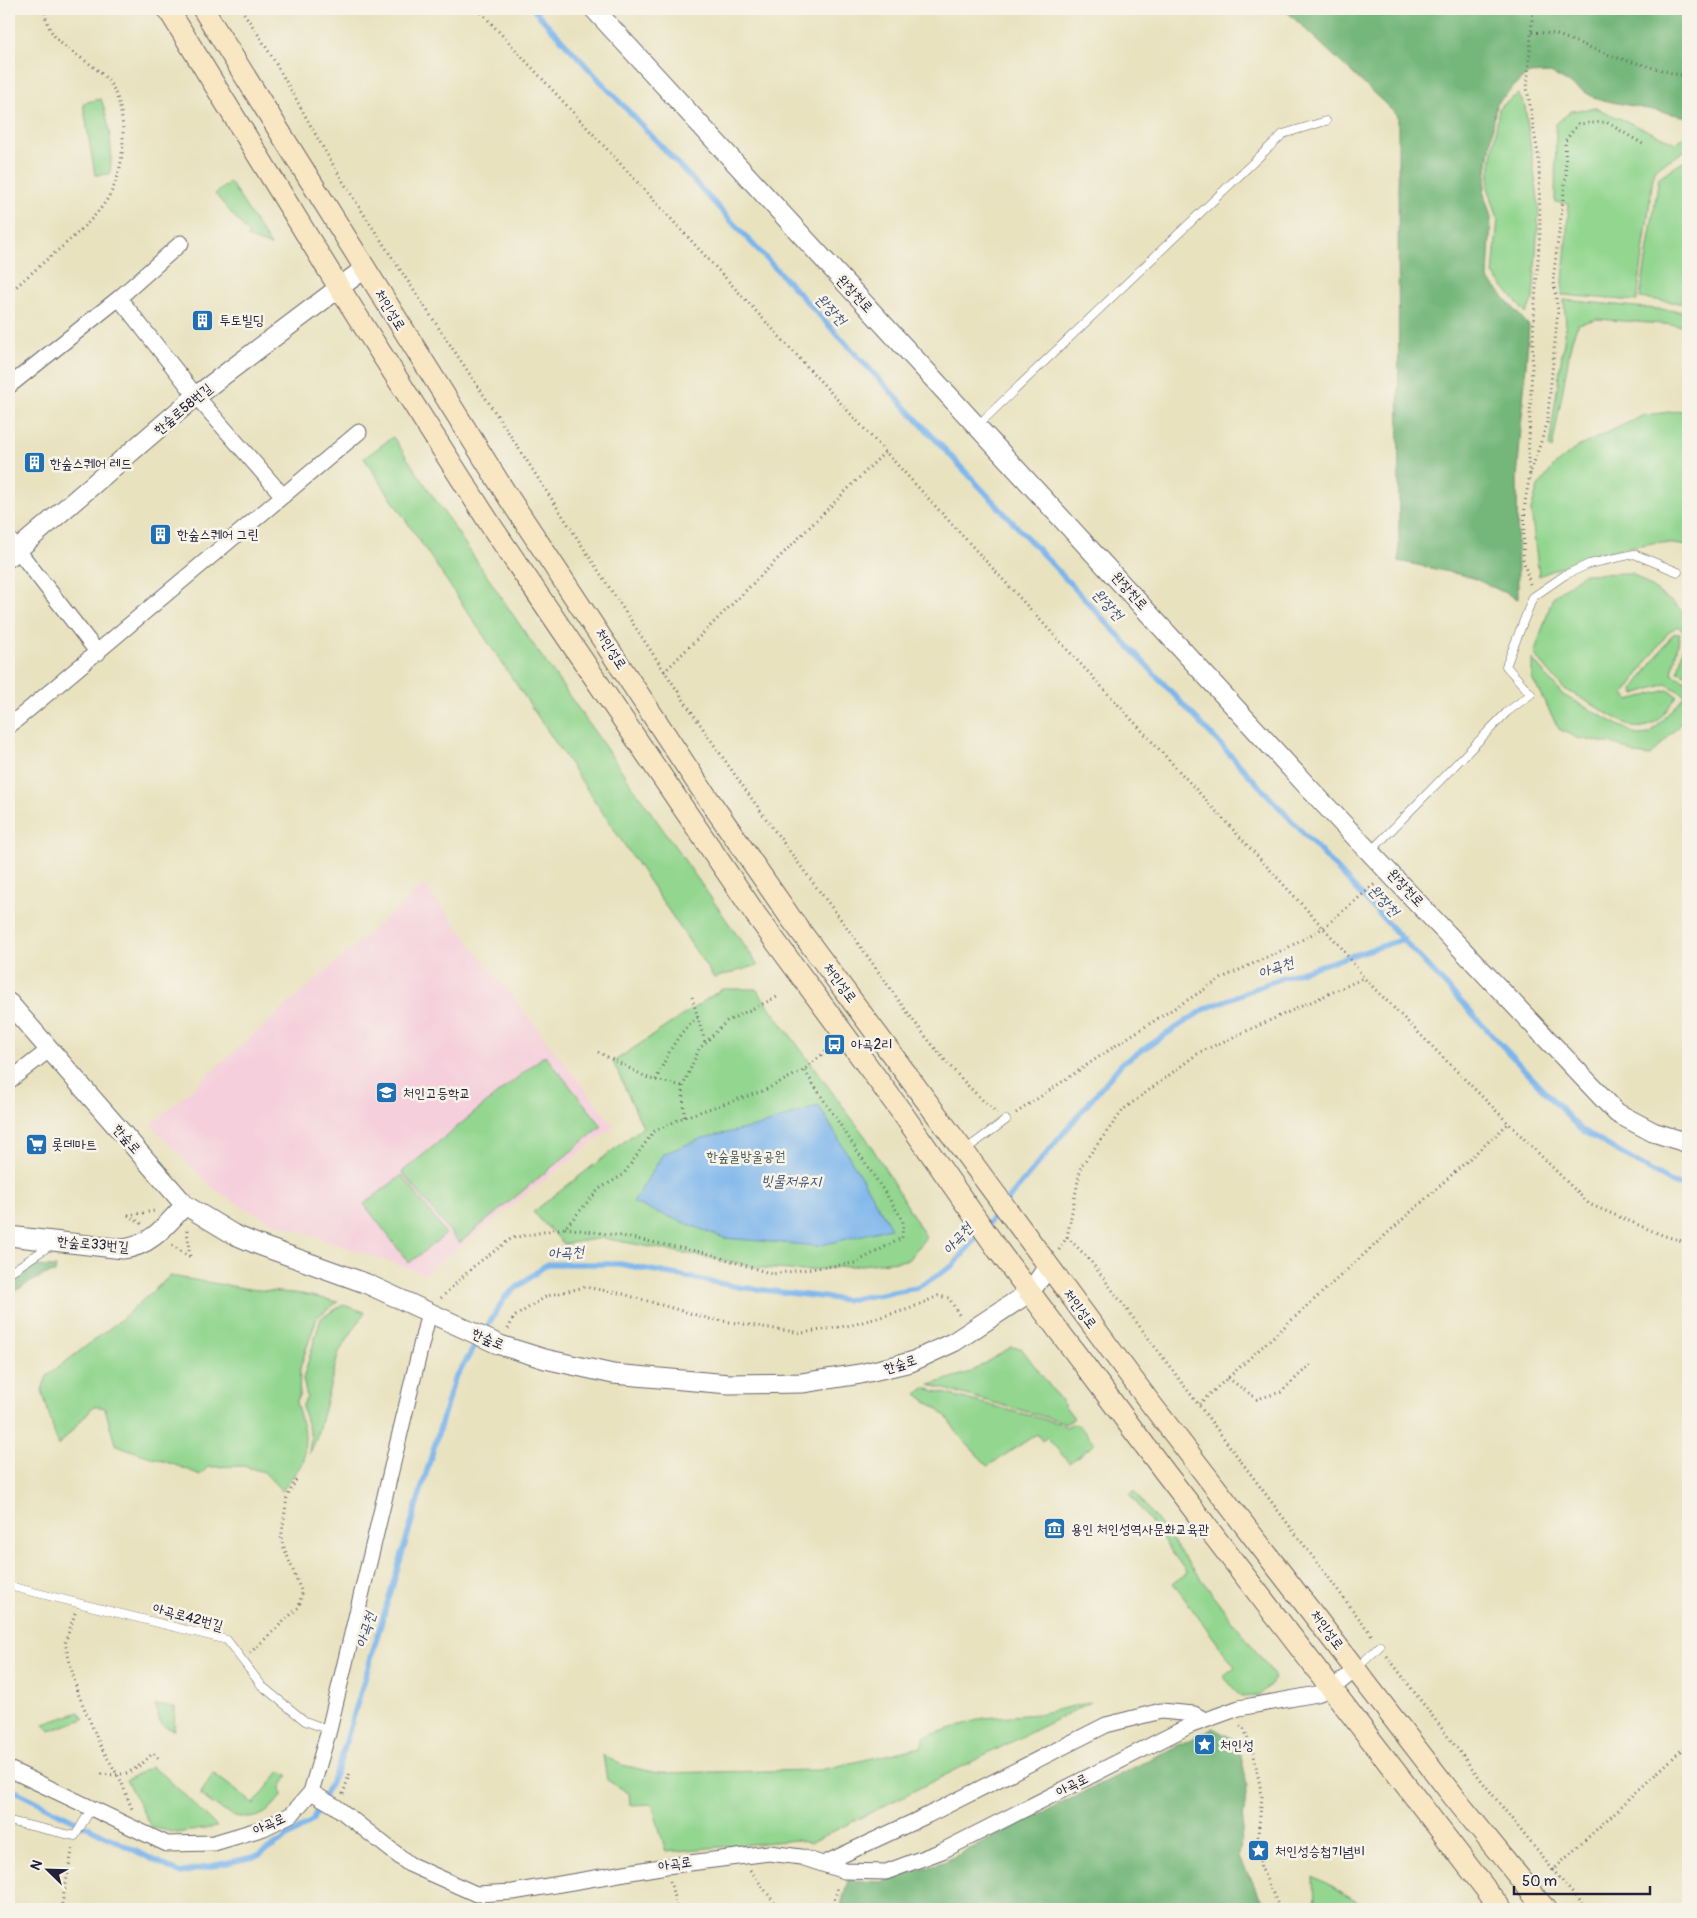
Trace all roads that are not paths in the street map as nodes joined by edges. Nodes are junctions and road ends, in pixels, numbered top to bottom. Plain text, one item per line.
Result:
1 (168, 9) edge
2 (203, 9) edge
3 (596, 9) edge
4 (1326, 121) dead end
5 (181, 243) dead end
6 (364, 269) junction
7 (340, 289) junction
8 (119, 298) junction
9 (9, 386) edge
10 (196, 396) junction
11 (977, 426) junction
12 (358, 432) dead end
13 (283, 496) junction
14 (12, 549) edge
15 (1678, 572) dead end
16 (98, 653) junction
17 (9, 726) edge
18 (1371, 851) junction
19 (9, 1003) edge
20 (50, 1049) junction
21 (9, 1082) edge
22 (1006, 1120) road end
23 (1688, 1143) edge
24 (964, 1151) junction
25 (184, 1205) junction
26 (11, 1237) edge
27 (56, 1241) junction
28 (1048, 1267) junction
29 (9, 1273) edge
30 (1030, 1292) junction
31 (429, 1312) junction
32 (9, 1586) edge
33 (1380, 1646) road end
34 (1356, 1669) junction
35 (1333, 1688) junction
36 (1211, 1718) junction
37 (329, 1730) junction
38 (9, 1769) edge
39 (311, 1792) junction
40 (92, 1809) junction
41 (9, 1821) edge
42 (824, 1864) junction
43 (1501, 1909) edge
44 (1545, 1909) edge

1 - 7 main road, 처인성로
2 - 6 main road, 처인성로
3 - 11 street, 완장천로
4 - 11 lane
5 - 8 street
6 - 7 street, 한숲로58번길
6 - 24 main road, 처인성로
7 - 10 street, 한숲로58번길
7 - 30 main road, 처인성로
8 - 9 street
8 - 10 street
10 - 13 street
10 - 14 street, 한숲로58번길
11 - 18 street, 완장천로
12 - 13 street
13 - 16 street
14 - 16 street
15 - 18 lane
16 - 17 street
18 - 23 street, 완장천로
19 - 20 street, 한숲로
20 - 21 street
20 - 25 street, 한숲로
22 - 24 lane
24 - 28 main road, 처인성로
25 - 27 street, 한숲로33번길
25 - 31 street, 한숲로
26 - 27 street, 한숲로33번길
27 - 29 lane
28 - 30 street, 한숲로
28 - 34 main road, 처인성로
30 - 31 street, 한숲로
30 - 35 main road, 처인성로
31 - 37 street
32 - 37 lane, 아곡로42번길
33 - 34 lane
34 - 35 street, 아곡로
34 - 44 main road, 처인성로
35 - 36 street, 아곡로
35 - 43 main road, 처인성로
36 - 42 street
36 - 42 street, 아곡로
37 - 39 street
38 - 40 street, 아곡로
39 - 40 street, 아곡로
39 - 42 street, 아곡로
40 - 41 lane

